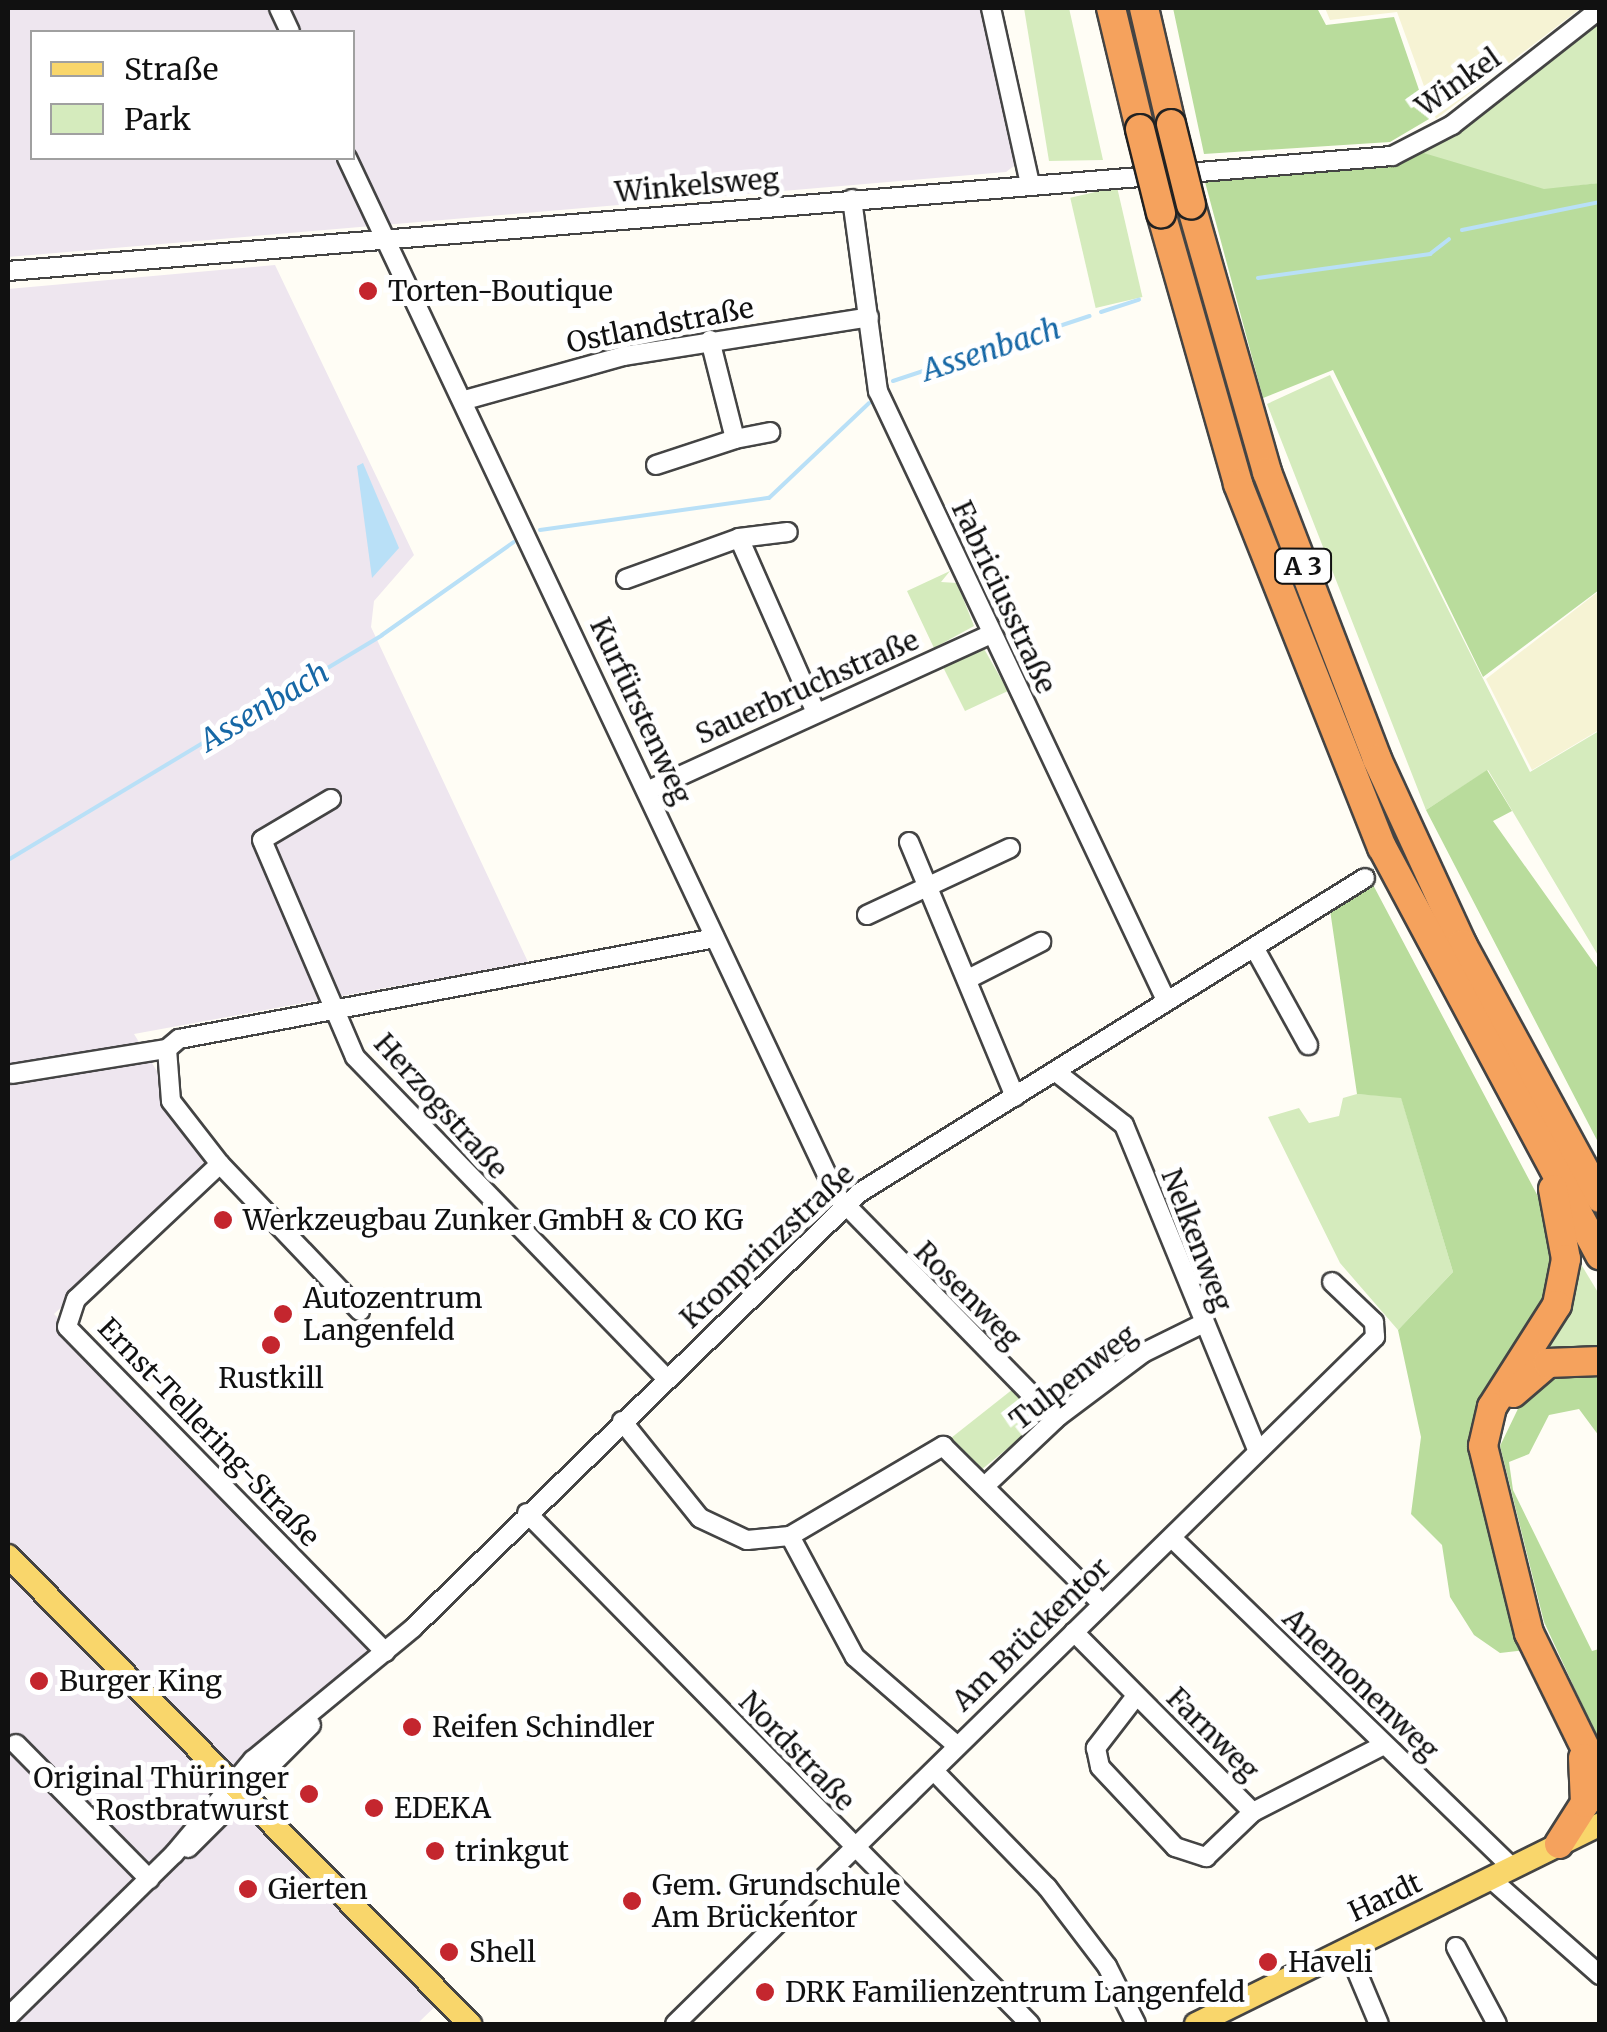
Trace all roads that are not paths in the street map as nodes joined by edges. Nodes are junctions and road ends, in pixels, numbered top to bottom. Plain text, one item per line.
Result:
1 (991, 8) edge
2 (1111, 8) edge
3 (1144, 8) edge
4 (1600, 9) edge
5 (1392, 156) joint
6 (348, 160) edge
7 (1030, 184) junction
8 (852, 199) junction
9 (384, 240) junction
10 (8, 271) edge
11 (869, 317) junction
12 (710, 340) junction
13 (465, 400) junction
14 (770, 432) dead end
15 (735, 439) junction
16 (656, 464) dead end
17 (788, 532) dead end
18 (739, 538) junction
19 (626, 579) dead end
20 (988, 635) junction
21 (816, 710) junction
22 (649, 790) junction
23 (331, 799) dead end
24 (909, 842) dead end
25 (1010, 848) dead end
26 (1365, 878) dead end
27 (929, 886) junction
28 (867, 915) dead end
29 (714, 938) junction
30 (1040, 942) dead end
31 (1255, 949) junction
32 (970, 978) junction
33 (1166, 1000) junction
34 (338, 1007) junction
35 (1308, 1045) dead end
36 (167, 1050) junction
37 (1056, 1072) junction
38 (12, 1074) dead end
39 (1015, 1097) junction
40 (220, 1164) junction
41 (1580, 1165) junction
42 (1552, 1172) junction
43 (1600, 1188) edge
44 (1600, 1198) edge
45 (846, 1206) junction
46 (1600, 1256) edge
47 (1332, 1282) dead end
48 (360, 1311) dead end
49 (1200, 1324) junction
50 (1600, 1362) edge
51 (666, 1378) junction
52 (1056, 1419) junction
53 (622, 1422) junction
54 (1258, 1451) junction
55 (987, 1484) junction
56 (527, 1513) junction
57 (1172, 1538) junction
58 (794, 1545) junction
59 (8, 1556) edge
60 (1101, 1603) junction
61 (1074, 1632) junction
62 (385, 1652) junction
63 (1136, 1696) junction
64 (16, 1744) dead end
65 (955, 1744) junction
66 (1384, 1745) junction
67 (1594, 1749) edge
68 (935, 1772) junction
69 (1600, 1778) edge
70 (238, 1787) junction
71 (1253, 1812) junction
72 (1600, 1824) edge
73 (1560, 1844) junction
74 (854, 1848) junction
75 (1513, 1868) junction
76 (149, 1879) junction
77 (1491, 1879) junction
78 (1456, 1947) dead end
79 (1347, 1948) junction
80 (1600, 1974) edge
81 (8, 2017) edge
82 (470, 2024) edge
83 (675, 2024) edge
84 (1030, 2024) edge
85 (1136, 2024) edge
86 (1196, 2024) edge
87 (1379, 2024) edge
88 (1497, 2024) edge

1 - 7 street
2 - 42 highway, A 3, bridge
3 - 41 highway, A 3, bridge
4 - 5 street, Winkel
5 - 7 street, Winkelsweg
6 - 9 street, Kurfürstenweg
7 - 8 street, Winkelsweg
8 - 9 street, Winkelsweg
8 - 11 street, Fabriciusstraße
9 - 10 street, Winkelsweg
9 - 13 street, Kurfürstenweg
11 - 12 street, Ostlandstraße
11 - 20 street, Fabriciusstraße
12 - 13 street, Ostlandstraße
12 - 15 street
13 - 22 street, Kurfürstenweg
14 - 15 street
15 - 16 street
17 - 18 street
18 - 19 street
18 - 21 street
20 - 21 street, Sauerbruchstraße
20 - 33 street, Fabriciusstraße
21 - 22 street, Sauerbruchstraße
22 - 29 street, Kurfürstenweg
23 - 34 street, Herzogstraße
24 - 27 street
25 - 27 street
26 - 31 street, Kronprinzstraße
27 - 28 street
27 - 32 street
29 - 34 street
29 - 45 street, Kurfürstenweg
30 - 32 street
31 - 33 street, Kronprinzstraße
31 - 35 street
32 - 39 street
33 - 37 street, Kronprinzstraße
34 - 36 street
34 - 51 street, Herzogstraße
36 - 38 street
36 - 40 street
37 - 39 street, Kronprinzstraße
37 - 49 street, Nelkenweg
39 - 45 street, Kronprinzstraße
40 - 48 street
40 - 62 street, Ernst-Tellering-Straße
41 - 43 highway
41 - 44 highway, A 3
42 - 46 highway, A 3
42 - 67 highway
45 - 51 street, Kronprinzstraße
45 - 52 street, Rosenweg
47 - 54 street, Am Brückentor
49 - 52 street, Tulpenweg
49 - 54 street, Nelkenweg
50 - 67 highway
51 - 53 street, Kronprinzstraße
52 - 55 street, Tulpenweg
53 - 56 street, Kronprinzstraße
53 - 58 street
54 - 57 street, Am Brückentor
55 - 58 street
55 - 60 street
56 - 62 street, Kronprinzstraße
56 - 74 street, Nordstraße
57 - 60 street, Am Brückentor
57 - 66 street, Anemonenweg
58 - 65 street
59 - 70 main road
60 - 61 street, Am Brückentor
61 - 63 street, Farnweg
61 - 65 street, Am Brückentor
62 - 70 street, Kronprinzstraße
63 - 71 street, Farnweg
63 - 71 street
64 - 76 street
65 - 68 street, Am Brückentor
66 - 71 street, Farnweg
66 - 75 street, Anemonenweg
67 - 69 highway
67 - 73 highway
68 - 74 street, Am Brückentor
68 - 85 street
70 - 76 street, Kronprinzstraße
70 - 82 main road
72 - 73 main road, Hardt
73 - 75 main road, Hardt
74 - 83 street, Am Brückentor
74 - 84 street, Nordstraße
75 - 77 main road, Hardt
76 - 81 street, Kronprinzstraße
77 - 79 main road, Hardt
77 - 80 street
78 - 88 street
79 - 86 main road, Hardt
79 - 87 street

